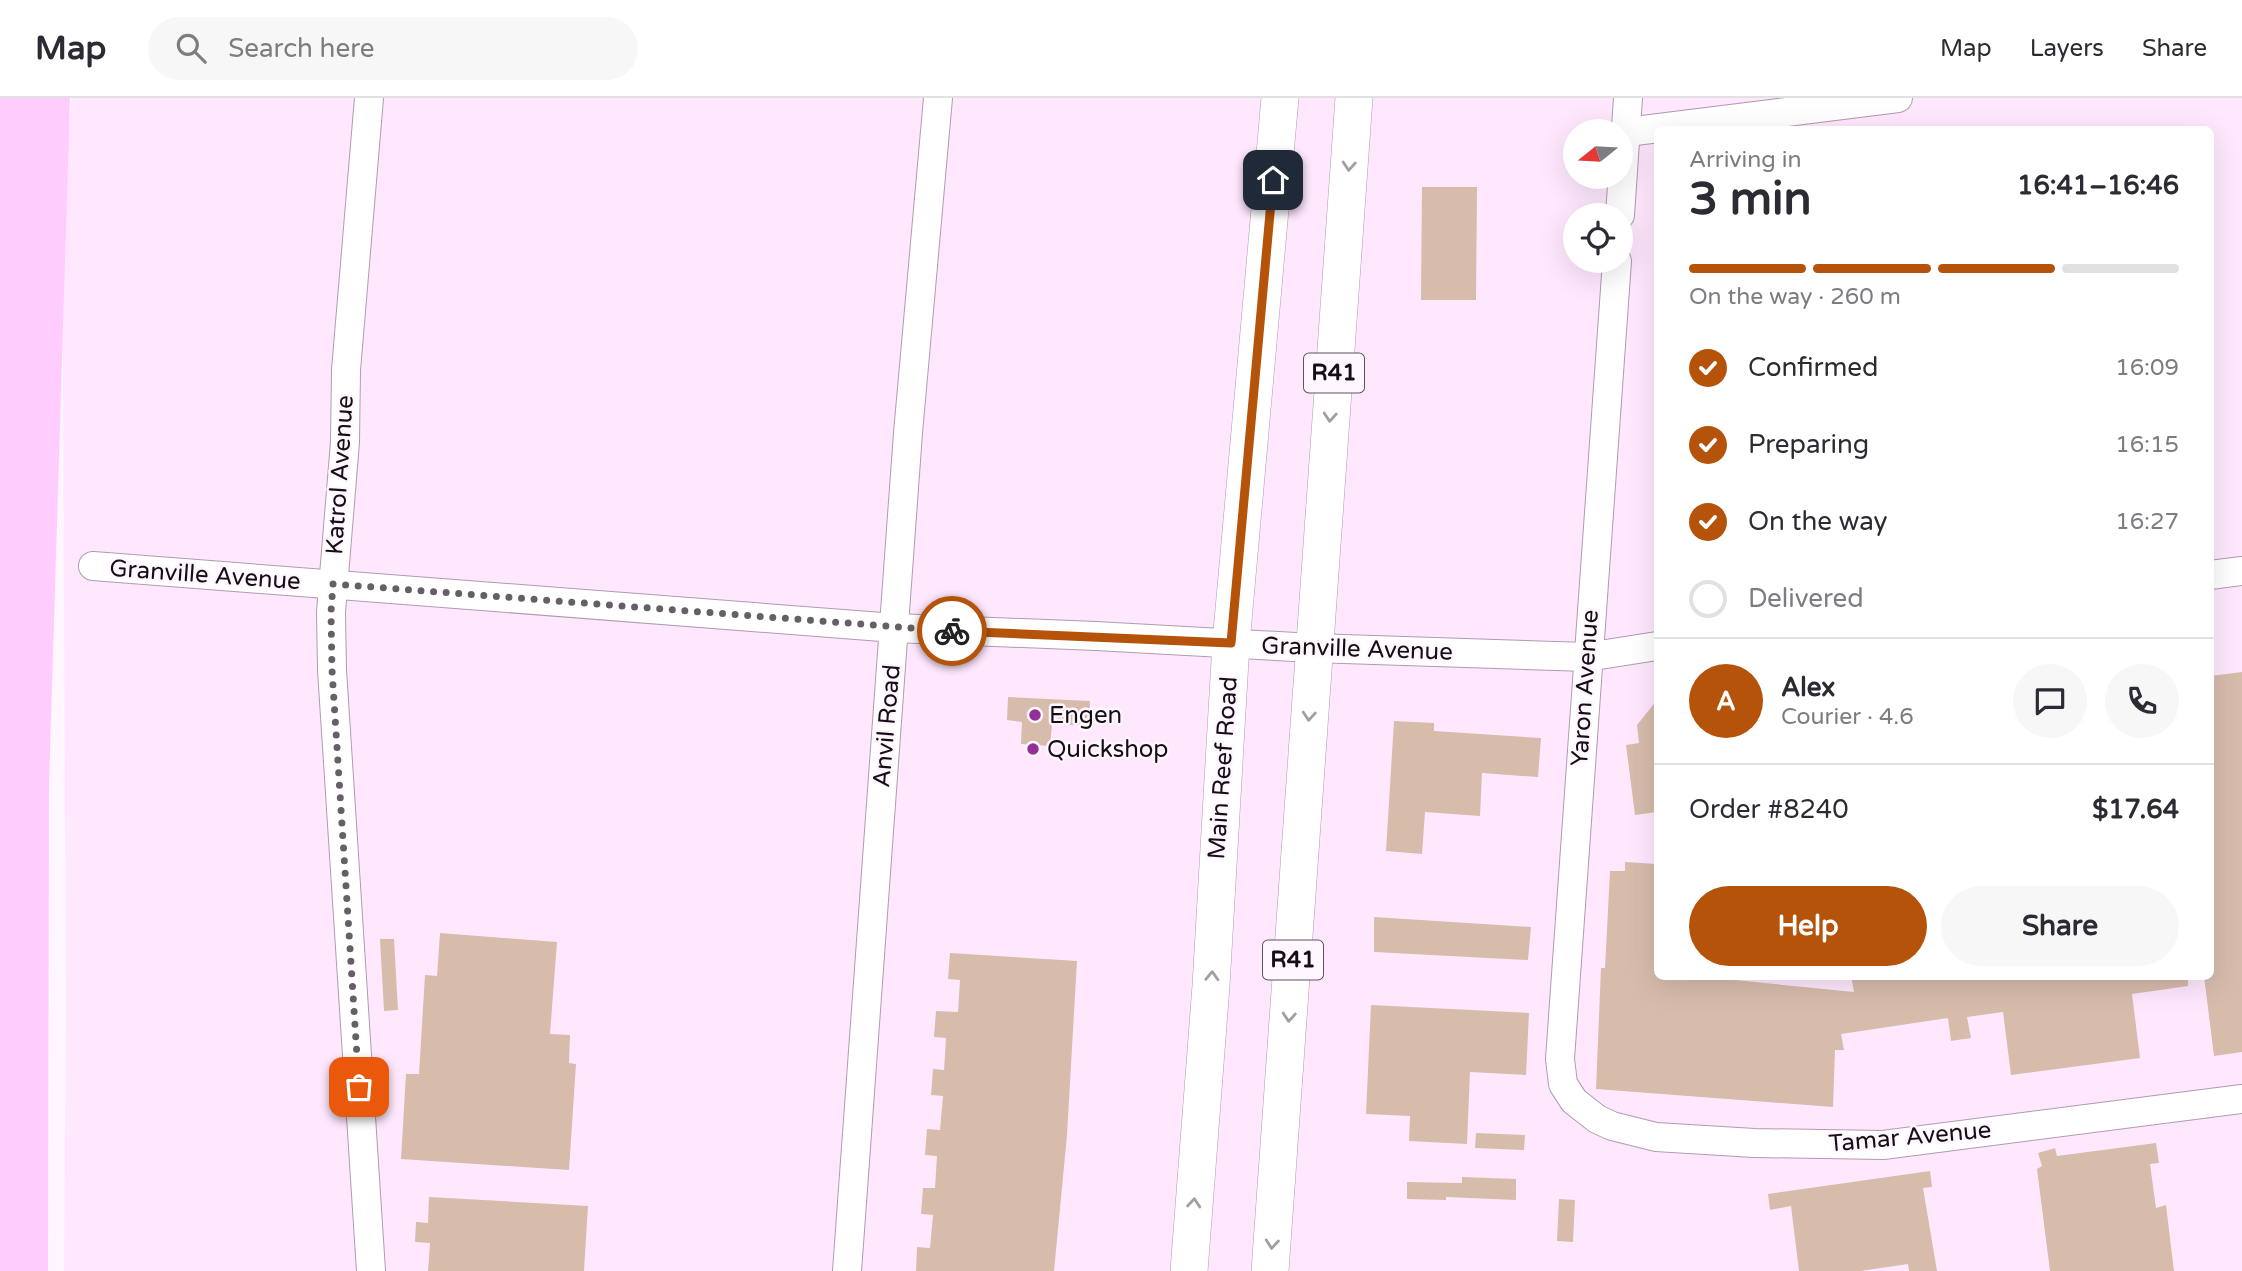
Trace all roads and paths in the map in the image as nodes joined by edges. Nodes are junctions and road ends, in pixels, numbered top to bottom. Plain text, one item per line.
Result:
1 (369, 98) edge
2 (938, 98) edge
3 (1280, 98) edge
4 (1354, 98) edge
5 (1628, 98) edge
6 (1898, 98) edge
7 (1627, 119) edge
8 (1674, 126) edge
9 (1654, 128) edge
10 (1633, 131) edge
11 (1616, 273) edge
12 (93, 566) dead end
13 (2242, 571) edge
14 (2214, 574) edge
15 (333, 584) junction
16 (895, 628) junction
17 (1231, 643) junction
18 (1654, 646) edge
19 (1313, 648) junction
20 (1587, 657) junction
21 (2242, 1099) edge
22 (1582, 1108) joint
23 (371, 1271) edge
24 (847, 1271) edge
25 (1189, 1271) edge
26 (1270, 1271) edge

1 - 15 street, Katrol Avenue
2 - 16 street, Anvil Road
3 - 17 main road, Main Reef Road
4 -> 19 main road, R41
5 - 7 street
6 - 8 street
9 - 10 street
11 - 20 street, Yaron Avenue
12 - 15 street, Granville Avenue
13 - 14 street
15 - 16 street, Granville Avenue
15 - 23 street, Katrol Avenue
16 - 17 street, Granville Avenue
16 - 24 street, Anvil Road
17 - 19 street, Granville Avenue
25 -> 17 main road, Main Reef Road
18 - 20 street, Granville Avenue
19 - 20 street, Granville Avenue
19 -> 26 main road, R41
20 - 22 street, Yaron Avenue
21 - 22 street, Tamar Avenue

